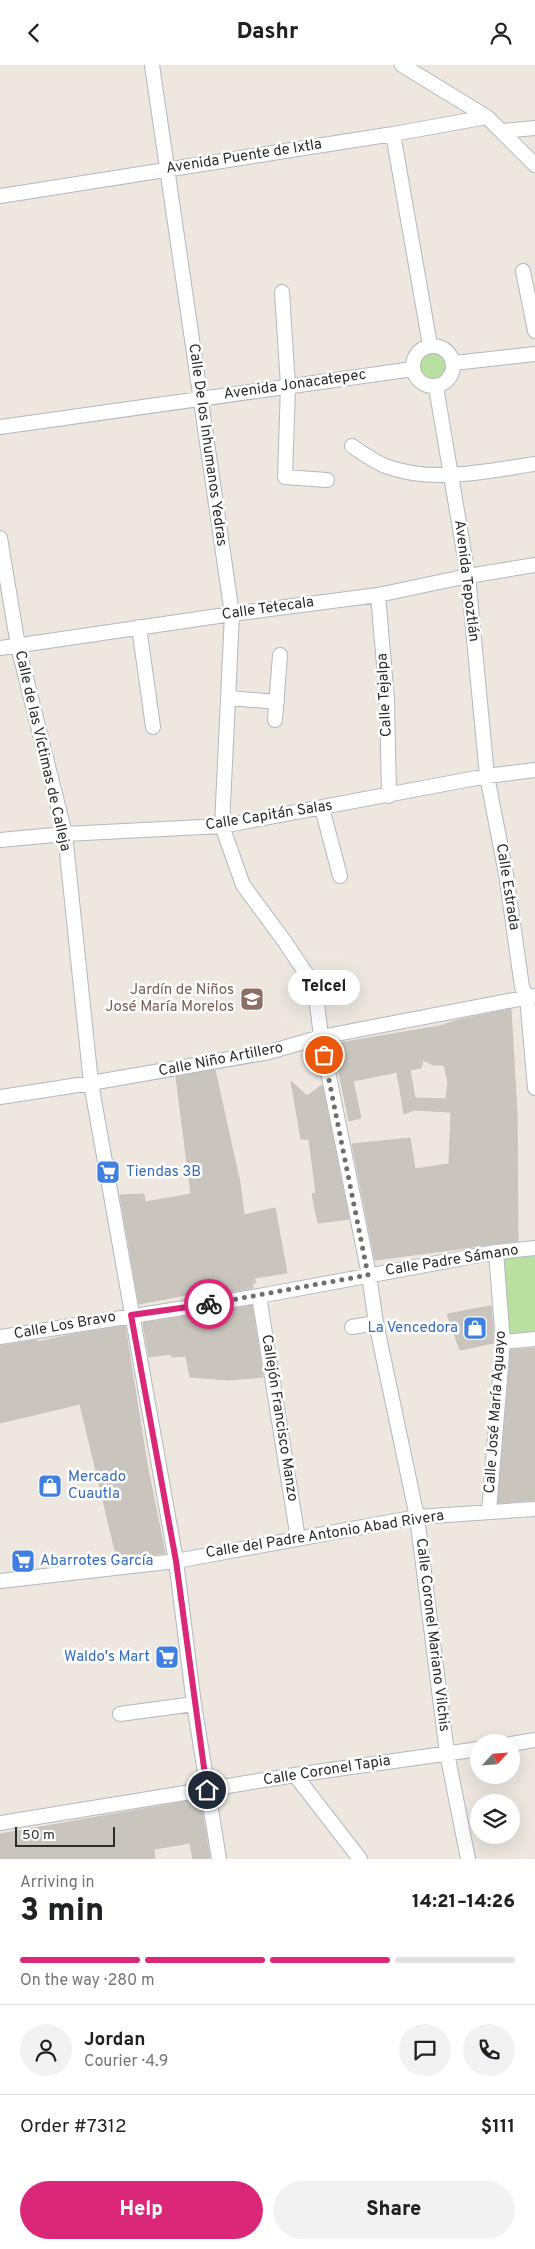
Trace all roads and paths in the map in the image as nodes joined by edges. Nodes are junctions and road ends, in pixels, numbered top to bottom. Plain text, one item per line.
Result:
1 (152, 65) edge
2 (402, 65) edge
3 (487, 117) junction
4 (535, 128) edge
5 (502, 131) junction
6 (393, 134) junction
7 (535, 165) edge
8 (167, 169) junction
9 (0, 195) edge
10 (523, 271) dead end
11 (282, 292) dead end
12 (535, 331) edge
13 (430, 345) junction
14 (535, 355) edge
15 (454, 363) junction
16 (413, 369) junction
17 (288, 386) junction
18 (436, 387) junction
19 (200, 398) junction
20 (0, 427) edge
21 (352, 446) dead end
22 (535, 464) edge
23 (452, 476) junction
24 (327, 481) dead end
25 (0, 538) edge
26 (535, 565) edge
27 (468, 576) junction
28 (378, 595) junction
29 (232, 614) junction
30 (139, 627) junction
31 (18, 646) junction
32 (0, 648) edge
33 (280, 655) dead end
34 (229, 698) junction
35 (277, 702) junction
36 (275, 720) dead end
37 (153, 727) dead end
38 (535, 770) edge
39 (487, 776) junction
40 (389, 796) junction
41 (322, 808) junction
42 (222, 826) junction
43 (65, 834) junction
44 (0, 840) edge
45 (340, 876) dead end
46 (531, 996) edge
47 (321, 1037) junction
48 (91, 1083) junction
49 (535, 1088) edge
50 (0, 1097) edge
51 (535, 1248) edge
52 (496, 1252) junction
53 (368, 1275) junction
54 (259, 1296) junction
55 (131, 1315) junction
56 (376, 1323) junction
57 (352, 1327) dead end
58 (0, 1337) edge
59 (535, 1339) edge
60 (503, 1342) junction
61 (535, 1509) edge
62 (489, 1511) junction
63 (417, 1517) junction
64 (298, 1539) junction
65 (176, 1561) junction
66 (0, 1581) edge
67 (194, 1704) junction
68 (120, 1714) dead end
69 (535, 1740) edge
70 (520, 1742) edge
71 (470, 1750) edge
72 (447, 1753) junction
73 (296, 1775) junction
74 (207, 1790) junction
75 (0, 1823) edge
76 (219, 1859) edge
77 (360, 1859) edge
78 (468, 1859) edge

1 - 8 street, Calle De los Inhumanos Yedras
2 - 3 street
3 - 5 street
3 - 6 street, Avenida Puente de Ixtla
4 - 5 street
5 - 7 street
6 - 8 street, Avenida Puente de Ixtla
6 - 13 street
8 - 9 street, Avenida Puente de Ixtla
8 - 19 street, Calle De los Inhumanos Yedras
10 - 12 street
11 - 17 street
13 - 15 street
13 - 16 street
14 - 15 street
15 - 18 street
16 - 17 street, Avenida Jonacatepec
16 - 18 street
17 - 19 street, Avenida Jonacatepec
17 - 24 street
18 - 23 street, Avenida Tepoztlán
19 - 20 street, Avenida Jonacatepec
19 - 29 street, Calle De los Inhumanos Yedras
21 - 23 street
22 - 23 street
23 - 27 street, Avenida Tepoztlán
25 - 31 street, Calle de las Víctimas de Calleja
26 - 27 street, Calle Tetecala
27 - 28 street, Calle Tetecala
27 - 39 street, Avenida Tepoztlán
28 - 29 street, Calle Tetecala
28 - 40 street, Calle Tejalpa
29 - 30 street, Calle Tetecala
29 - 34 street, Calle De los Inhumanos Yedras
30 - 31 street, Calle Tetecala
30 - 37 street
31 - 32 street, Calle Tetecala
31 - 43 street, Calle de las Víctimas de Calleja
33 - 35 street
34 - 35 street
34 - 42 street, Calle De los Inhumanos Yedras
35 - 36 street
38 - 39 street, Calle Capitán Salas
39 - 40 street, Calle Capitán Salas
39 - 46 street, Calle Estrada
40 - 41 street, Calle Capitán Salas
41 - 42 street, Calle Capitán Salas
41 - 45 street
42 - 43 street, Calle Capitán Salas
42 - 47 street, Calle Coronel Mariano Vilchis
43 - 44 street, Calle Capitán Salas
43 - 48 street, Calle de las Víctimas de Calleja
46 - 47 street, Calle Niño Artillero
46 - 49 street, Calle Estrada
47 - 48 street, Calle Niño Artillero
47 - 53 street, Calle Coronel Mariano Vilchis
48 - 50 street, Calle Niño Artillero
48 - 55 street, Calle de las Víctimas de Calleja
51 - 52 street, Calle Padre Sámano
52 - 53 street, Calle Padre Sámano
52 - 60 street, Calle José María Aguayo
53 - 54 street, Calle Padre Sámano
53 - 56 street, Calle Coronel Mariano Vilchis
54 - 55 street, Calle Los Bravo
54 - 64 street, Callejón Francisco Manzo
55 - 58 street, Calle Los Bravo
55 - 65 street, Calle de las Víctimas de Calleja
56 - 57 street
56 - 63 street, Calle Coronel Mariano Vilchis
59 - 60 street
60 - 62 street, Calle José María Aguayo
61 - 62 street, Calle del Padre Antonio Abad Rivera
62 - 63 street, Calle del Padre Antonio Abad Rivera
63 - 64 street, Calle del Padre Antonio Abad Rivera
63 - 72 street, Calle Coronel Mariano Vilchis
64 - 65 street, Calle del Padre Antonio Abad Rivera
65 - 66 street, Calle del Padre Antonio Abad Rivera
65 - 67 street, Calle de las Víctimas de Calleja
67 - 68 street
67 - 74 street, Calle de las Víctimas de Calleja
69 - 70 street
71 - 72 street, Calle Coronel Tapia
72 - 73 street, Calle Coronel Tapia
72 - 78 street, Calle Coronel Mariano Vilchis
73 - 74 street, Calle Coronel Tapia
73 - 77 street
74 - 75 street, Calle Coronel Tapia
74 - 76 street, Calle de las Víctimas de Calleja

